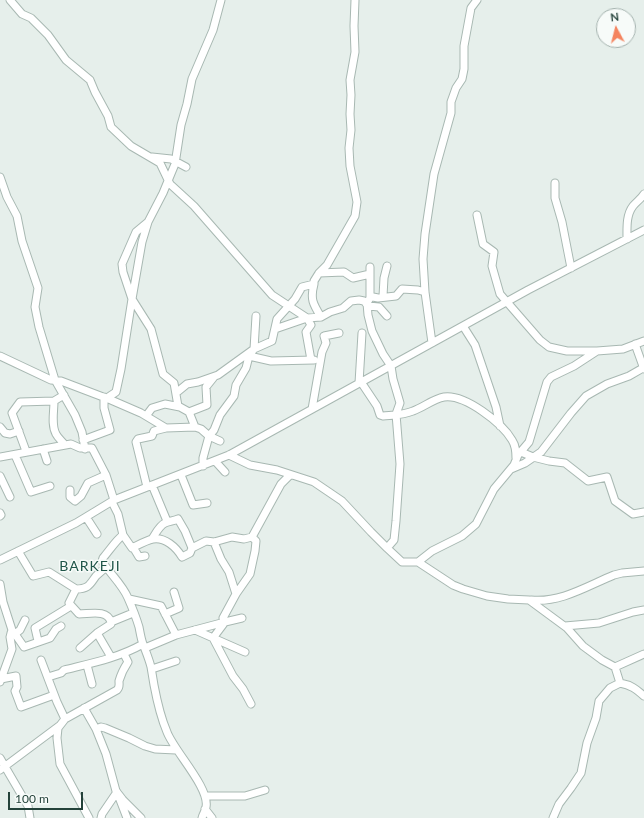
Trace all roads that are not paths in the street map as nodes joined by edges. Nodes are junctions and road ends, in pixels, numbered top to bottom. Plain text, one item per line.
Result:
1 (10, 0) edge
2 (221, 0) edge
3 (355, 0) edge
4 (477, 0) edge
5 (150, 156) junction
6 (175, 161) junction
7 (186, 167) dead end
8 (0, 177) edge
9 (168, 180) junction
10 (555, 183) dead end
11 (644, 194) edge
12 (477, 215) dead end
13 (148, 222) junction
14 (644, 230) edge
15 (627, 239) junction
16 (387, 266) dead end
17 (572, 268) junction
18 (318, 273) junction
19 (314, 284) junction
20 (424, 292) junction
21 (383, 296) junction
22 (370, 298) junction
23 (132, 299) junction
24 (506, 302) junction
25 (290, 306) junction
26 (368, 306) junction
27 (256, 316) dead end
28 (387, 316) dead end
29 (321, 317) junction
30 (307, 318) junction
31 (463, 326) junction
32 (275, 329) junction
33 (339, 332) dead end
34 (362, 333) dead end
35 (644, 341) edge
36 (432, 343) junction
37 (635, 344) junction
38 (254, 349) junction
39 (597, 351) junction
40 (0, 356) edge
41 (249, 356) junction
42 (311, 360) junction
43 (320, 360) junction
44 (391, 366) junction
45 (644, 368) edge
46 (214, 377) junction
47 (55, 380) junction
48 (360, 383) junction
49 (316, 389) junction
50 (176, 393) junction
51 (64, 395) junction
52 (105, 398) junction
53 (54, 401) junction
54 (328, 401) junction
55 (178, 406) junction
56 (312, 409) junction
57 (189, 412) junction
58 (396, 415) junction
59 (146, 416) junction
60 (500, 426) junction
61 (195, 427) junction
62 (0, 428) edge
63 (166, 428) junction
64 (20, 431) junction
65 (209, 436) junction
66 (83, 440) junction
67 (220, 441) dead end
68 (65, 445) junction
69 (43, 449) junction
70 (85, 449) junction
71 (26, 451) junction
72 (521, 452) junction
73 (15, 455) junction
74 (229, 455) junction
75 (0, 457) edge
76 (533, 457) junction
77 (516, 460) junction
78 (47, 461) dead end
79 (215, 461) junction
80 (203, 466) junction
81 (511, 469) junction
82 (225, 472) dead end
83 (106, 475) junction
84 (181, 475) junction
85 (290, 475) junction
86 (0, 476) edge
87 (50, 486) dead end
88 (150, 486) junction
89 (70, 490) dead end
90 (10, 497) dead end
91 (113, 501) junction
92 (207, 503) dead end
93 (644, 512) edge
94 (86, 517) junction
95 (167, 522) junction
96 (97, 534) dead end
97 (123, 535) junction
98 (252, 537) junction
99 (152, 539) junction
100 (214, 542) junction
101 (133, 547) junction
102 (192, 548) junction
103 (387, 548) junction
104 (18, 551) junction
105 (145, 556) dead end
106 (1, 557) edge
107 (418, 562) junction
108 (106, 567) junction
109 (644, 571) edge
110 (0, 584) edge
111 (76, 589) junction
112 (174, 592) dead end
113 (236, 594) junction
114 (129, 599) junction
115 (529, 600) junction
116 (71, 606) junction
117 (644, 610) edge
118 (133, 613) junction
119 (165, 614) junction
120 (242, 618) dead end
121 (25, 620) dead end
122 (111, 622) junction
123 (225, 622) junction
124 (61, 626) dead end
125 (565, 626) junction
126 (195, 630) junction
127 (97, 633) junction
128 (13, 634) junction
129 (176, 635) junction
130 (213, 638) junction
131 (38, 641) junction
132 (22, 645) junction
133 (144, 646) junction
134 (80, 648) dead end
135 (12, 649) junction
136 (245, 652) dead end
137 (124, 654) junction
138 (644, 654) edge
139 (112, 657) junction
140 (41, 660) dead end
141 (176, 661) dead end
142 (87, 665) junction
143 (615, 667) junction
144 (152, 669) junction
145 (48, 677) junction
146 (1, 681) edge
147 (620, 683) junction
148 (92, 684) dead end
149 (54, 695) junction
150 (644, 696) edge
151 (251, 704) dead end
152 (84, 708) junction
153 (65, 719) junction
154 (59, 726) junction
155 (96, 729) junction
156 (176, 750) junction
157 (0, 758) edge
158 (2, 768) edge
159 (117, 792) junction
160 (264, 793) dead end
161 (205, 796) junction
162 (205, 809) junction
163 (30, 818) edge
164 (89, 818) edge
165 (102, 818) edge
166 (127, 818) edge
167 (141, 818) edge
168 (202, 818) edge
169 (212, 818) edge
170 (553, 818) edge

1 - 5 street
2 - 6 street
3 - 18 street
4 - 20 street
5 - 6 street
5 - 9 street
6 - 7 street
6 - 9 street
8 - 47 street
9 - 13 street
9 - 25 street
10 - 17 street
11 - 15 street
12 - 24 street
13 - 23 street
13 - 23 street
14 - 15 street
15 - 17 street
16 - 21 street
17 - 24 street
18 - 19 street
18 - 22 street
19 - 25 street
19 - 29 street
20 - 21 street
20 - 36 street
21 - 22 street
22 - 26 street
23 - 50 street
23 - 52 street
24 - 31 street
24 - 39 street
25 - 30 street
25 - 32 street
26 - 28 street
26 - 29 street
26 - 44 street
27 - 38 street
29 - 30 street
30 - 32 street
30 - 42 street
31 - 36 street
31 - 60 street
32 - 38 street
33 - 43 street
34 - 48 street
35 - 37 street
36 - 44 street
37 - 39 street
37 - 45 street
38 - 41 street
38 - 46 street
39 - 72 street
40 - 47 street
41 - 42 street
41 - 65 street
42 - 43 street
43 - 49 street
44 - 48 street
44 - 58 street
45 - 76 street
46 - 50 street
46 - 57 street
47 - 51 street
47 - 52 street
48 - 54 street
48 - 58 street
49 - 54 street
49 - 56 street
50 - 55 street
51 - 53 street
51 - 66 street
52 - 59 street
52 - 66 street
53 - 64 street
53 - 68 street
54 - 56 street
55 - 57 street
55 - 59 street
56 - 74 street
57 - 61 street
58 - 60 street
58 - 103 street
59 - 63 street
60 - 77 street
61 - 63 street
61 - 65 street
62 - 64 street
63 - 88 street
64 - 71 street
65 - 67 street
65 - 80 street
66 - 70 street
68 - 69 street
68 - 70 street
69 - 71 street
69 - 78 street
70 - 83 street
71 - 73 street
72 - 76 street
72 - 77 street
73 - 75 street
73 - 87 street
74 - 79 street
74 - 85 street
76 - 81 street
76 - 93 street
77 - 81 street
79 - 80 street
79 - 82 street
80 - 84 street
81 - 107 street
83 - 89 street
83 - 91 street
84 - 88 street
84 - 92 street
85 - 98 street
85 - 103 street
86 - 90 street
88 - 91 street
88 - 95 street
91 - 94 street
91 - 97 street
94 - 96 street
94 - 104 street
95 - 99 street
95 - 102 street
97 - 101 street
97 - 108 street
98 - 100 street
98 - 113 street
99 - 101 street
99 - 102 street
100 - 102 street
100 - 113 street
101 - 105 street
103 - 107 street
104 - 106 street
104 - 111 street
107 - 115 street
108 - 111 street
108 - 114 street
109 - 115 street
110 - 128 street
111 - 116 street
112 - 119 street
113 - 123 street
114 - 118 street
114 - 119 street
115 - 125 street
116 - 122 street
116 - 131 street
117 - 125 street
118 - 122 street
118 - 133 street
119 - 129 street
120 - 123 street
121 - 128 street
122 - 127 street
123 - 126 street
123 - 130 street
124 - 131 street
125 - 143 street
126 - 129 street
126 - 130 street
127 - 134 street
127 - 139 street
128 - 132 street
128 - 135 street
129 - 133 street
130 - 136 street
130 - 151 street
131 - 132 street
132 - 135 street
133 - 137 street
133 - 144 street
135 - 146 street
137 - 139 street
137 - 152 street
138 - 143 street
139 - 142 street
140 - 145 street
141 - 144 street
142 - 145 street
142 - 148 street
143 - 147 street
144 - 156 street
145 - 149 street
146 - 149 street
147 - 150 street
147 - 170 street
149 - 153 street
152 - 153 street
152 - 155 street
153 - 154 street
154 - 158 street
154 - 164 street
155 - 156 street
155 - 159 street
156 - 161 street
157 - 158 street
158 - 163 street
159 - 165 street
159 - 166 street
159 - 167 street
160 - 161 street
161 - 162 street
162 - 168 street
162 - 169 street

